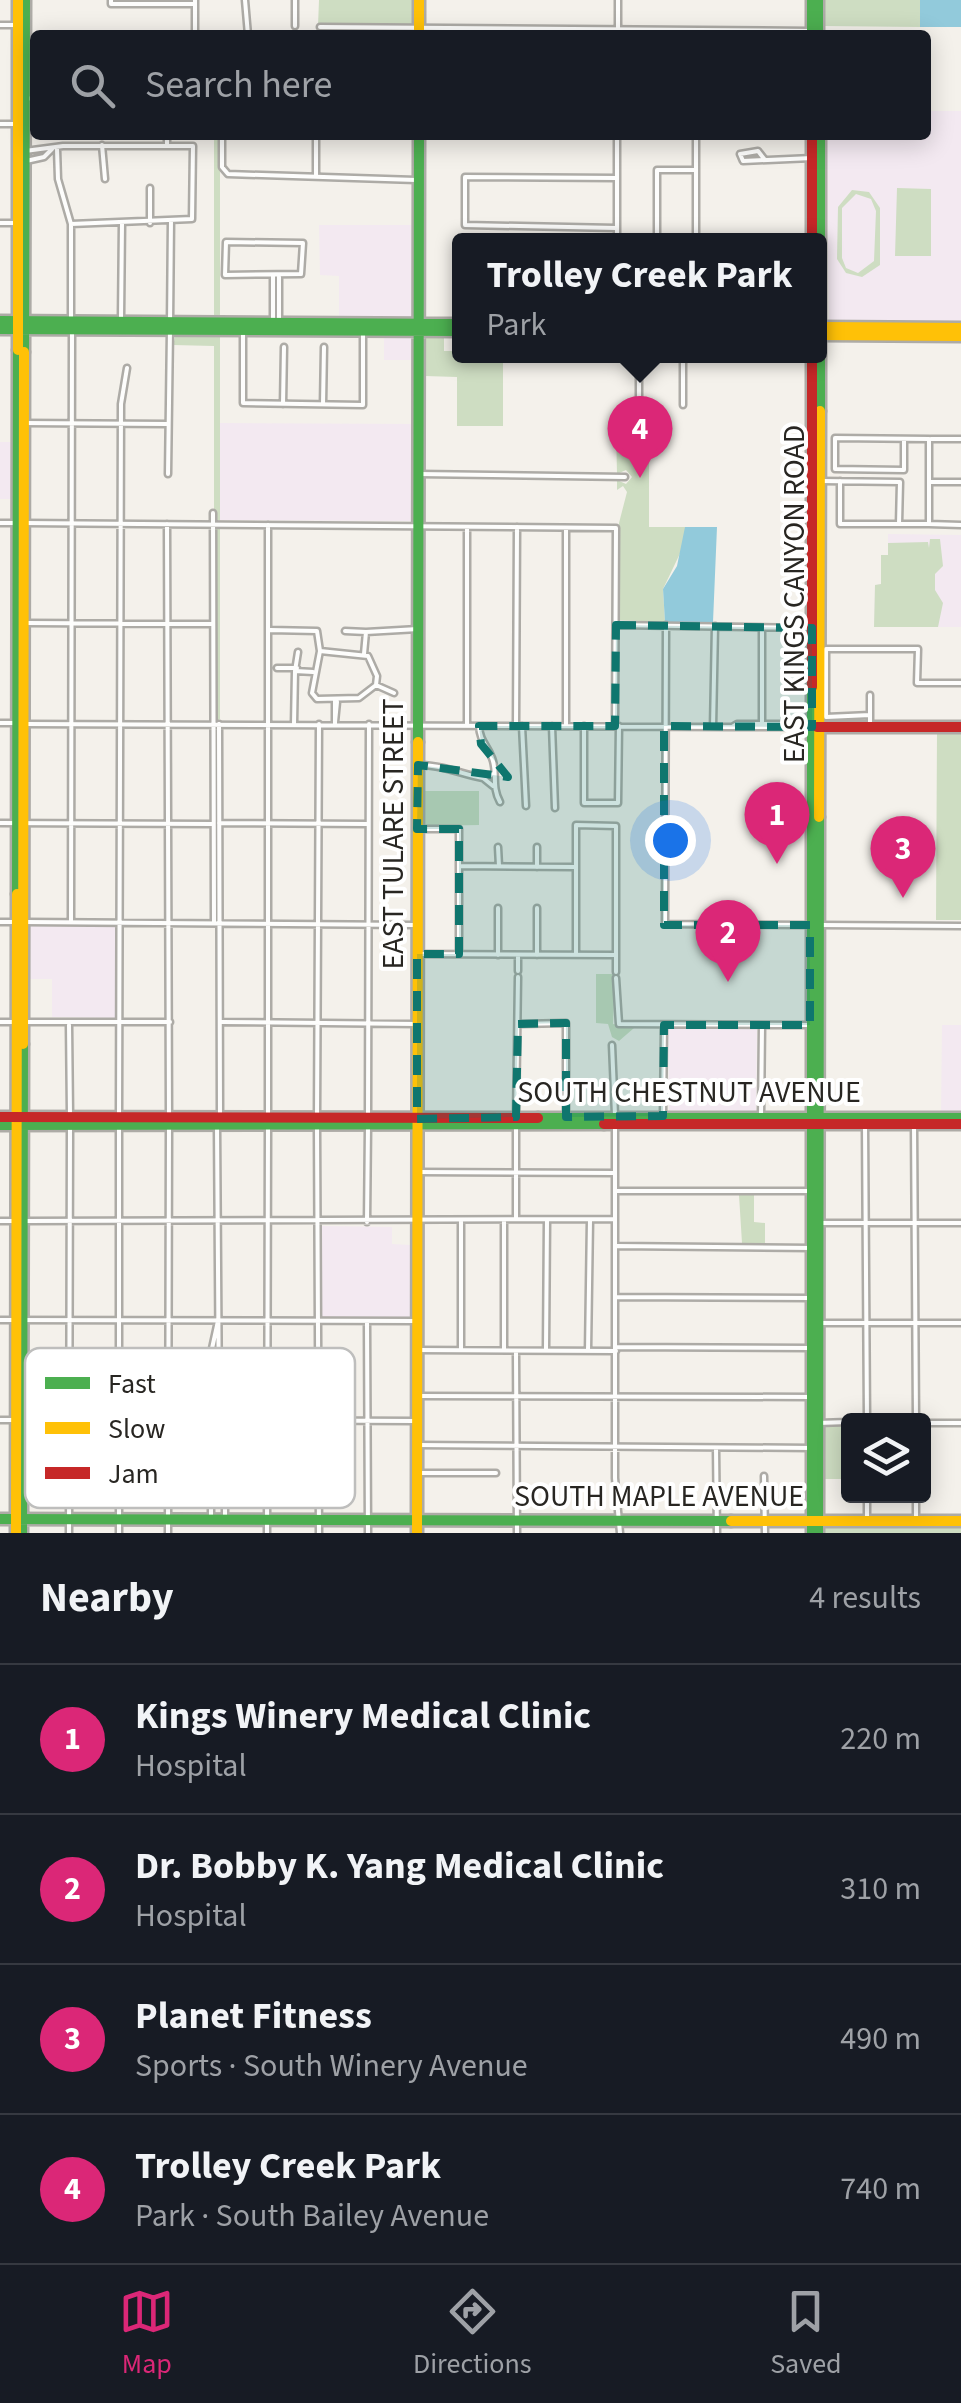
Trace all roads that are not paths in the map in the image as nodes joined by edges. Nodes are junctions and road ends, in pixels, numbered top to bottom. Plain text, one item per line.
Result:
1 (22, 0) edge
2 (245, 0) edge
3 (295, 0) edge
4 (420, 0) edge
5 (618, 0) edge
6 (815, 0) edge
7 (112, 2) edge
8 (195, 2) edge
9 (0, 25) edge
10 (22, 25) junction
11 (295, 26) dead end
12 (320, 27) dead end
13 (195, 30) edge
14 (248, 30) edge
15 (395, 30) edge
16 (420, 30) edge
17 (618, 30) edge
18 (815, 30) edge
19 (30, 99) edge
20 (0, 124) edge
21 (22, 124) junction
22 (167, 140) edge
23 (222, 140) edge
24 (316, 140) edge
25 (419, 140) edge
26 (617, 140) edge
27 (696, 140) edge
28 (812, 140) edge
29 (820, 140) edge
30 (102, 145) junction
31 (167, 146) junction
32 (54, 148) junction
33 (25, 156) junction
34 (812, 158) junction
35 (766, 160) dead end
36 (696, 170) junction
37 (316, 174) junction
38 (104, 178) dead end
39 (618, 178) junction
40 (418, 180) junction
41 (150, 188) dead end
42 (171, 220) junction
43 (22, 223) junction
44 (122, 223) junction
45 (0, 224) edge
46 (71, 224) junction
47 (150, 224) junction
48 (616, 228) junction
49 (616, 233) edge
50 (657, 233) edge
51 (696, 233) edge
52 (812, 233) edge
53 (820, 233) edge
54 (276, 276) junction
55 (121, 323) junction
56 (0, 325) edge
57 (21, 325) junction
58 (72, 325) junction
59 (278, 325) junction
60 (170, 327) junction
61 (452, 327) edge
62 (420, 328) junction
63 (87, 329) junction
64 (243, 330) junction
65 (827, 331) edge
66 (827, 331) edge
67 (363, 332) junction
68 (932, 332) junction
69 (961, 332) edge
70 (284, 347) dead end
71 (324, 347) dead end
72 (638, 363) edge
73 (683, 363) edge
74 (812, 363) edge
75 (820, 363) edge
76 (127, 368) dead end
77 (283, 404) junction
78 (323, 404) junction
79 (639, 404) dead end
80 (683, 405) dead end
81 (21, 423) junction
82 (72, 423) junction
83 (122, 424) junction
84 (168, 424) junction
85 (904, 439) junction
86 (930, 439) junction
87 (961, 440) edge
88 (818, 454) junction
89 (835, 454) junction
90 (168, 474) dead end
91 (419, 474) junction
92 (625, 477) dead end
93 (840, 481) junction
94 (819, 482) junction
95 (930, 482) junction
96 (961, 482) edge
97 (212, 513) dead end
98 (0, 522) edge
99 (72, 522) junction
100 (21, 523) junction
101 (120, 524) junction
102 (166, 524) junction
103 (211, 524) junction
104 (899, 524) junction
105 (929, 524) junction
106 (961, 524) edge
107 (268, 525) junction
108 (418, 526) junction
109 (467, 527) junction
110 (517, 527) junction
111 (566, 528) junction
112 (20, 623) junction
113 (71, 623) junction
114 (122, 624) junction
115 (166, 624) junction
116 (211, 624) junction
117 (616, 625) junction
118 (666, 626) junction
119 (715, 626) junction
120 (762, 627) junction
121 (812, 628) junction
122 (418, 629) junction
123 (270, 630) junction
124 (345, 631) dead end
125 (366, 632) junction
126 (320, 651) junction
127 (298, 652) dead end
128 (364, 654) junction
129 (278, 668) dead end
130 (296, 670) junction
131 (315, 672) junction
132 (961, 683) edge
133 (376, 686) junction
134 (394, 693) dead end
135 (870, 695) dead end
136 (870, 721) junction
137 (0, 723) edge
138 (20, 724) junction
139 (70, 724) junction
140 (120, 724) junction
141 (166, 724) junction
142 (211, 724) junction
143 (219, 724) junction
144 (270, 724) junction
145 (294, 724) junction
146 (319, 724) junction
147 (369, 724) junction
148 (762, 724) junction
149 (418, 725) junction
150 (467, 726) junction
151 (479, 726) junction
152 (519, 726) junction
153 (552, 726) junction
154 (566, 726) junction
155 (584, 726) junction
156 (617, 726) junction
157 (664, 726) junction
158 (713, 727) junction
159 (732, 727) junction
160 (815, 727) junction
161 (961, 727) edge
162 (418, 765) junction
163 (493, 774) junction
164 (482, 778) junction
165 (492, 786) junction
166 (500, 802) dead end
167 (526, 806) dead end
168 (555, 808) dead end
169 (0, 822) edge
170 (121, 822) junction
171 (167, 822) junction
172 (21, 823) junction
173 (71, 823) junction
174 (215, 823) junction
175 (269, 824) junction
176 (318, 824) junction
177 (368, 824) junction
178 (417, 830) junction
179 (212, 839) junction
180 (220, 839) junction
181 (498, 847) dead end
182 (537, 847) dead end
183 (459, 866) junction
184 (499, 866) junction
185 (576, 866) junction
186 (537, 867) junction
187 (498, 908) dead end
188 (537, 908) dead end
189 (0, 922) edge
190 (20, 922) junction
191 (71, 922) junction
192 (121, 922) junction
193 (168, 923) junction
194 (214, 924) junction
195 (221, 924) junction
196 (268, 924) junction
197 (318, 924) junction
198 (367, 925) junction
199 (417, 925) junction
200 (814, 925) junction
201 (961, 926) edge
202 (417, 954) junction
203 (459, 954) junction
204 (498, 954) junction
205 (518, 955) junction
206 (537, 955) junction
207 (576, 955) junction
208 (616, 955) junction
209 (0, 1022) edge
210 (20, 1022) junction
211 (170, 1022) junction
212 (221, 1022) junction
213 (269, 1022) junction
214 (70, 1023) junction
215 (121, 1023) junction
216 (318, 1023) junction
217 (368, 1023) junction
218 (417, 1024) junction
219 (518, 1024) junction
220 (664, 1024) junction
221 (762, 1025) junction
222 (810, 1025) junction
223 (612, 1045) dead end
224 (762, 1116) junction
225 (0, 1117) edge
226 (566, 1117) junction
227 (892, 1118) junction
228 (615, 1119) junction
229 (663, 1119) junction
230 (712, 1119) junction
231 (516, 1120) junction
232 (813, 1120) junction
233 (914, 1121) junction
234 (20, 1122) junction
235 (70, 1122) junction
236 (119, 1122) junction
237 (169, 1122) junction
238 (218, 1122) junction
239 (268, 1122) junction
240 (317, 1122) junction
241 (368, 1122) junction
242 (417, 1122) junction
243 (961, 1122) edge
244 (865, 1124) junction
245 (0, 1125) edge
246 (416, 1172) junction
247 (517, 1172) junction
248 (615, 1174) junction
249 (616, 1191) junction
250 (813, 1191) junction
251 (461, 1219) junction
252 (504, 1219) junction
253 (516, 1219) junction
254 (547, 1219) junction
255 (590, 1219) junction
256 (615, 1219) junction
257 (0, 1221) edge
258 (20, 1221) junction
259 (70, 1221) junction
260 (170, 1221) junction
261 (218, 1221) junction
262 (416, 1221) junction
263 (119, 1222) junction
264 (268, 1222) junction
265 (317, 1222) junction
266 (367, 1222) junction
267 (916, 1223) junction
268 (961, 1223) edge
269 (817, 1224) junction
270 (866, 1224) junction
271 (617, 1246) junction
272 (814, 1248) junction
273 (616, 1297) junction
274 (811, 1298) junction
275 (0, 1320) edge
276 (70, 1320) junction
277 (20, 1321) junction
278 (119, 1321) junction
279 (168, 1321) junction
280 (218, 1321) junction
281 (367, 1321) junction
282 (416, 1321) junction
283 (268, 1322) junction
284 (318, 1322) junction
285 (914, 1323) junction
286 (961, 1323) edge
287 (814, 1324) junction
288 (866, 1324) junction
289 (70, 1348) edge
290 (119, 1348) edge
291 (168, 1348) edge
292 (212, 1348) edge
293 (218, 1348) edge
294 (268, 1348) edge
295 (318, 1348) edge
296 (814, 1348) junction
297 (616, 1349) junction
298 (417, 1350) junction
299 (461, 1350) junction
300 (504, 1350) junction
301 (516, 1350) junction
302 (546, 1350) junction
303 (588, 1350) junction
304 (417, 1396) junction
305 (516, 1396) junction
306 (616, 1396) junction
307 (814, 1397) junction
308 (867, 1413) edge
309 (916, 1413) edge
310 (0, 1420) edge
311 (20, 1420) junction
312 (25, 1420) edge
313 (355, 1421) edge
314 (368, 1421) junction
315 (416, 1421) junction
316 (841, 1422) edge
317 (818, 1423) junction
318 (931, 1423) edge
319 (961, 1423) edge
320 (417, 1445) junction
321 (517, 1445) junction
322 (615, 1446) junction
323 (716, 1447) junction
324 (815, 1448) junction
325 (416, 1472) junction
326 (496, 1473) dead end
327 (764, 1476) dead end
328 (867, 1503) edge
329 (916, 1503) edge
330 (69, 1508) edge
331 (119, 1508) edge
332 (168, 1508) edge
333 (211, 1508) edge
334 (225, 1508) edge
335 (267, 1508) edge
336 (319, 1508) edge
337 (0, 1519) edge
338 (19, 1519) junction
339 (69, 1519) junction
340 (368, 1519) junction
341 (119, 1520) junction
342 (168, 1520) junction
343 (211, 1520) junction
344 (225, 1520) junction
345 (267, 1520) junction
346 (319, 1520) junction
347 (417, 1520) junction
348 (517, 1520) junction
349 (868, 1521) junction
350 (916, 1521) junction
351 (961, 1521) edge
352 (620, 1527) edge
353 (669, 1527) edge
354 (717, 1527) edge
355 (765, 1527) edge
356 (815, 1528) edge
357 (19, 1533) edge
358 (70, 1533) edge
359 (119, 1533) edge
360 (168, 1533) edge
361 (268, 1533) edge
362 (318, 1533) edge
363 (368, 1533) edge
364 (417, 1533) edge
365 (517, 1533) edge

1 - 10 main road
2 - 14 street
3 - 11 street
4 - 16 main road
5 - 17 street
6 - 18 main road
7 - 8 street
8 - 13 street
9 - 10 street
10 - 19 main road
10 - 21 main road
12 - 15 street
19 - 21 main road
20 - 21 street
21 - 33 main road
21 - 43 main road
22 - 31 street
23 - 37 street
24 - 37 street
25 - 40 main road, EAST TULARE STREET
26 - 39 street
27 - 36 street
28 - 34 main road
29 - 53 main road, EAST KINGS CANYON ROAD
30 - 31 street
30 - 32 street
30 - 38 street
31 - 42 street
32 - 33 street
32 - 33 street
32 - 46 street
33 - 43 main road
34 - 35 street
34 - 52 main road
36 - 50 street
36 - 51 street
37 - 40 street
39 - 48 street
39 - 48 street
40 - 62 main road, EAST TULARE STREET
41 - 47 street
42 - 47 street
42 - 60 street
43 - 45 street
43 - 57 main road
44 - 46 street
44 - 47 street
44 - 55 street
46 - 58 street
48 - 49 street
54 - 54 street
54 - 59 street
54 - 59 street
55 - 58 main road
55 - 60 main road
55 - 63 main road
56 - 57 main road
57 - 58 main road
57 - 81 main road
58 - 63 main road
58 - 82 street
59 - 60 main road
59 - 62 main road
59 - 64 main road
60 - 63 main road
60 - 64 main road
60 - 84 street
61 - 62 main road
62 - 67 main road
62 - 91 main road, EAST TULARE STREET
64 - 67 main road
64 - 77 street
65 - 68 main road
66 - 68 main road
67 - 78 street
68 - 69 main road
70 - 77 street
71 - 78 street
72 - 79 street
73 - 80 street
74 - 121 main road, EAST KINGS CANYON ROAD
75 - 88 main road, EAST KINGS CANYON ROAD
76 - 83 street
77 - 78 street
81 - 82 street
81 - 100 main road
82 - 83 street
82 - 99 street
83 - 84 street
83 - 101 street
84 - 90 street
85 - 86 street
85 - 89 street
85 - 89 street
86 - 87 street
86 - 95 street
88 - 89 street
88 - 94 main road, EAST KINGS CANYON ROAD
91 - 92 street
91 - 108 main road, EAST TULARE STREET
93 - 94 street
93 - 104 street
93 - 104 street
94 - 160 main road, EAST KINGS CANYON ROAD
95 - 96 street
95 - 105 street
97 - 103 street
98 - 100 street
99 - 100 street
99 - 101 street
99 - 113 street
100 - 112 main road
101 - 102 street
101 - 114 street
102 - 103 street
102 - 115 street
103 - 107 street
103 - 116 street
104 - 105 street
105 - 106 street
107 - 108 street
107 - 123 street
108 - 109 street
108 - 122 main road, EAST TULARE STREET
109 - 110 street
109 - 150 street
110 - 111 street
110 - 152 street
111 - 117 street
111 - 154 street
112 - 113 street
112 - 138 main road
113 - 114 street
113 - 139 street
114 - 115 street
114 - 140 street
115 - 116 street
115 - 141 street
116 - 142 street
117 - 118 street
117 - 156 street
118 - 119 street
118 - 157 street
119 - 120 street
119 - 158 street
120 - 121 street
120 - 148 street
121 - 160 main road, EAST KINGS CANYON ROAD
122 - 125 street
122 - 149 main road, EAST TULARE STREET
123 - 126 street
123 - 144 street
124 - 125 street
125 - 128 street
126 - 128 street
126 - 131 street
127 - 130 street
128 - 133 street
129 - 130 street
130 - 131 street
130 - 145 street
131 - 133 street
132 - 136 street
133 - 134 street
135 - 136 street
136 - 160 main road
136 - 161 main road
137 - 138 street
138 - 139 street
138 - 172 main road
139 - 140 street
139 - 173 street
140 - 141 street
140 - 170 street
141 - 142 street
141 - 171 street
142 - 143 street
142 - 174 street
143 - 144 street
143 - 174 street
144 - 145 street
144 - 175 street
145 - 146 street
146 - 147 street
146 - 176 street
147 - 149 street
147 - 177 street
148 - 159 street
148 - 160 street
149 - 150 street
149 - 162 main road, EAST TULARE STREET
150 - 151 street
151 - 152 street
151 - 163 street
152 - 153 street
152 - 167 street
153 - 154 street
153 - 168 street
154 - 155 street
155 - 156 street
155 - 156 street
156 - 157 street
157 - 158 street
157 - 200 street
158 - 159 street
159 - 160 street
160 - 200 main road, EAST KINGS CANYON ROAD
162 - 164 street
162 - 178 main road, EAST TULARE STREET
163 - 164 street
163 - 165 street
164 - 165 street
165 - 166 street
169 - 172 street
170 - 171 street
170 - 173 street
170 - 192 street
171 - 174 street
171 - 193 street
172 - 173 street
172 - 190 main road
173 - 191 street
174 - 175 street
174 - 179 street
174 - 180 street
175 - 176 street
175 - 196 street
176 - 177 street
176 - 197 street
177 - 198 street
178 - 183 street
178 - 199 main road, EAST TULARE STREET
179 - 180 street
179 - 194 street
180 - 195 street
181 - 184 street
182 - 186 street
183 - 184 street
183 - 203 street
184 - 186 street
185 - 186 street
185 - 207 street
185 - 208 street
187 - 204 street
188 - 206 street
189 - 190 street
190 - 191 street
190 - 210 main road
191 - 192 street
192 - 193 street
192 - 215 street
193 - 194 street
193 - 211 street
194 - 195 street
195 - 196 street
195 - 212 street
196 - 197 street
196 - 213 street
197 - 198 street
197 - 216 street
198 - 199 street
198 - 217 street
199 - 202 main road, EAST TULARE STREET
200 - 201 street
200 - 222 main road, EAST KINGS CANYON ROAD
200 - 232 main road, EAST KINGS CANYON ROAD
202 - 203 street
202 - 218 main road, EAST TULARE STREET
203 - 204 street
204 - 205 street
205 - 206 street
205 - 219 street
206 - 207 street
207 - 208 street
208 - 220 street
209 - 210 street
210 - 214 street
210 - 234 main road
211 - 215 street
211 - 237 street
212 - 213 street
212 - 238 street
213 - 216 street
213 - 239 street
214 - 215 street
214 - 235 street
215 - 236 street
216 - 217 street
216 - 240 street
217 - 218 street
217 - 241 street
218 - 242 main road, EAST TULARE STREET
219 - 226 street
219 - 231 street
220 - 221 street
220 - 229 street
221 - 222 street
221 - 224 street
222 - 232 main road, EAST KINGS CANYON ROAD
223 - 228 street
224 - 230 main road, SOUTH CHESTNUT AVENUE
224 - 232 main road, SOUTH CHESTNUT AVENUE
225 - 234 main road
226 - 228 main road, SOUTH CHESTNUT AVENUE
226 - 231 main road, SOUTH CHESTNUT AVENUE
227 - 232 main road, SOUTH CHESTNUT AVENUE
227 - 233 main road, SOUTH CHESTNUT AVENUE
227 - 244 main road
228 - 229 main road, SOUTH CHESTNUT AVENUE
228 - 231 main road, SOUTH CHESTNUT AVENUE
228 - 248 street
229 - 230 main road, SOUTH CHESTNUT AVENUE
230 - 232 main road, SOUTH CHESTNUT AVENUE
231 - 242 main road, SOUTH CHESTNUT AVENUE
231 - 247 street
232 - 244 main road, SOUTH CHESTNUT AVENUE
232 - 250 main road, EAST KINGS CANYON ROAD
233 - 243 main road, SOUTH CHESTNUT AVENUE
233 - 244 main road, SOUTH CHESTNUT AVENUE
233 - 267 street
234 - 235 main road
234 - 245 main road
234 - 258 main road
235 - 236 main road
235 - 259 street
236 - 237 main road
236 - 263 street
237 - 238 main road
237 - 260 street
238 - 239 main road
238 - 261 street
239 - 240 main road
239 - 264 street
240 - 241 main road
240 - 241 main road
240 - 265 street
241 - 242 main road, SOUTH CHESTNUT AVENUE
241 - 266 street
242 - 246 main road, EAST TULARE STREET
244 - 270 street
246 - 247 street
246 - 262 main road, EAST TULARE STREET
247 - 248 street
247 - 253 street
248 - 249 street
249 - 250 street
249 - 256 street
250 - 269 main road, EAST KINGS CANYON ROAD
250 - 272 main road, EAST KINGS CANYON ROAD
251 - 252 street
251 - 262 street
251 - 299 street
252 - 253 street
252 - 300 street
253 - 254 street
254 - 255 street
254 - 302 street
255 - 256 street
255 - 303 street
256 - 271 street
257 - 258 street
258 - 259 street
258 - 277 main road
259 - 263 street
259 - 276 street
260 - 261 street
260 - 263 street
260 - 279 street
261 - 264 street
261 - 280 street
262 - 266 street
262 - 282 main road, EAST TULARE STREET
263 - 278 street
264 - 265 street
264 - 283 street
265 - 266 street
265 - 284 street
267 - 268 street
267 - 270 street
267 - 285 street
269 - 270 street
269 - 272 main road, EAST KINGS CANYON ROAD
270 - 288 street
271 - 272 street
271 - 273 street
272 - 274 main road, EAST KINGS CANYON ROAD
272 - 287 main road, EAST KINGS CANYON ROAD
273 - 274 street
273 - 297 street
274 - 287 main road, EAST KINGS CANYON ROAD
275 - 277 street
276 - 277 street
276 - 278 street
276 - 289 street
277 - 311 main road
278 - 279 street
278 - 290 street
279 - 280 street
279 - 291 street
280 - 283 street
280 - 292 street
280 - 293 street
281 - 282 street
281 - 284 street
281 - 314 street
282 - 298 main road, EAST TULARE STREET
283 - 284 street
283 - 294 street
284 - 295 street
285 - 286 street
285 - 288 street
285 - 309 street
287 - 288 street
287 - 296 main road, EAST KINGS CANYON ROAD
288 - 308 street
296 - 297 street
296 - 307 main road, EAST KINGS CANYON ROAD
297 - 303 street
297 - 306 street
298 - 299 street
298 - 304 main road, EAST TULARE STREET
299 - 300 street
300 - 301 street
301 - 302 street
301 - 305 street
302 - 303 street
304 - 305 street
304 - 315 main road, EAST TULARE STREET
305 - 306 street
305 - 321 street
306 - 307 street
306 - 322 street
307 - 317 main road, EAST KINGS CANYON ROAD
307 - 324 main road, EAST KINGS CANYON ROAD
310 - 311 street
311 - 312 street
311 - 338 main road
313 - 314 street
314 - 315 street
314 - 340 street
315 - 320 main road, EAST TULARE STREET
316 - 317 street
317 - 324 main road, EAST KINGS CANYON ROAD
318 - 319 street
320 - 321 street
320 - 325 main road, EAST TULARE STREET
321 - 322 street
321 - 348 street
322 - 323 street
322 - 352 street
323 - 324 street
323 - 354 street
324 - 356 main road, EAST KINGS CANYON ROAD
325 - 326 street
325 - 347 main road, EAST TULARE STREET
327 - 355 street
328 - 349 street
329 - 350 street
330 - 339 street
331 - 341 street
332 - 342 street
333 - 343 street
334 - 344 street
335 - 345 street
336 - 346 street
337 - 338 main road, SOUTH MAPLE AVENUE
338 - 339 main road, SOUTH MAPLE AVENUE
338 - 357 main road
339 - 341 main road, SOUTH MAPLE AVENUE
339 - 358 street
340 - 346 main road, SOUTH MAPLE AVENUE
340 - 347 main road, SOUTH MAPLE AVENUE
340 - 363 street
341 - 342 main road, SOUTH MAPLE AVENUE
341 - 359 street
342 - 343 main road, SOUTH MAPLE AVENUE
342 - 360 street
343 - 344 main road, SOUTH MAPLE AVENUE
344 - 345 main road, SOUTH MAPLE AVENUE
345 - 346 main road, SOUTH MAPLE AVENUE
345 - 361 street
346 - 362 street
347 - 348 main road, SOUTH MAPLE AVENUE
347 - 364 main road, EAST TULARE STREET
348 - 352 main road, SOUTH MAPLE AVENUE
348 - 365 street
349 - 350 main road, SOUTH MAPLE AVENUE
349 - 356 main road, SOUTH MAPLE AVENUE
350 - 351 main road, SOUTH MAPLE AVENUE
352 - 353 main road, SOUTH MAPLE AVENUE
353 - 354 main road, SOUTH MAPLE AVENUE
354 - 355 main road, SOUTH MAPLE AVENUE
355 - 356 main road, SOUTH MAPLE AVENUE

